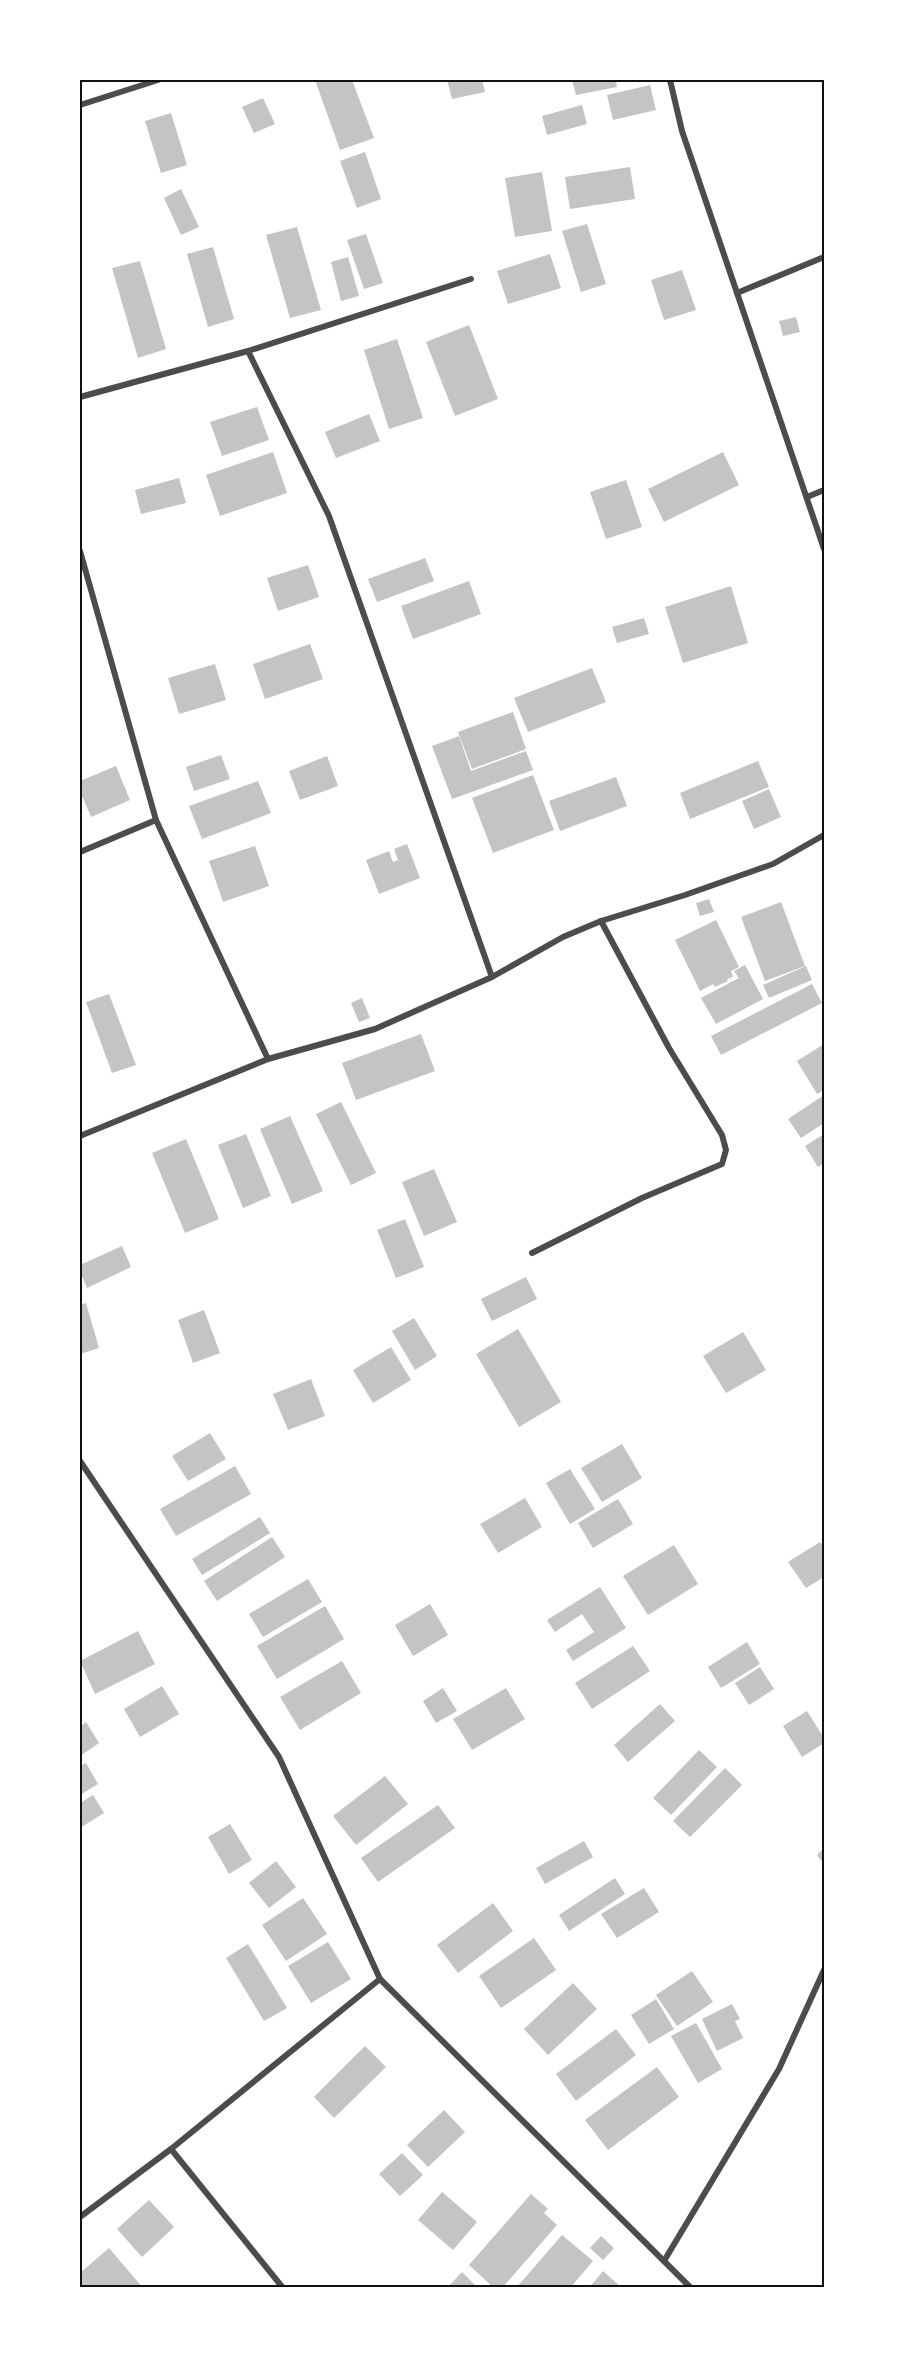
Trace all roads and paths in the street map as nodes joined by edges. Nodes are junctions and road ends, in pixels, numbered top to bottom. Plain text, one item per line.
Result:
1 (158, 80) edge
2 (670, 80) edge
3 (80, 105) edge
4 (825, 257) edge
5 (471, 279) dead end
6 (737, 293) junction
7 (248, 351) junction
8 (80, 397) edge
9 (825, 490) edge
10 (807, 497) junction
11 (825, 549) edge
12 (80, 551) edge
13 (156, 820) junction
14 (825, 835) edge
15 (80, 852) edge
16 (601, 921) junction
17 (492, 977) junction
18 (268, 1059) junction
19 (80, 1136) edge
20 (532, 1253) dead end
21 (80, 1461) edge
22 (82, 1470) edge
23 (825, 1970) edge
24 (380, 1979) junction
25 (171, 2149) junction
26 (80, 2217) edge
27 (664, 2261) junction
28 (283, 2288) edge
29 (691, 2288) edge

1 - 3 street
2 - 6 street
4 - 6 street
5 - 7 street
6 - 10 street
7 - 8 street
7 - 17 street
9 - 10 street
10 - 11 street
12 - 13 street
13 - 15 street
13 - 18 street
14 - 16 street
16 - 17 street
16 - 20 street
17 - 18 street
18 - 19 street
21 - 22 street
22 - 24 street
23 - 27 street
24 - 25 street
24 - 27 street
25 - 26 street
25 - 28 street
27 - 29 street

